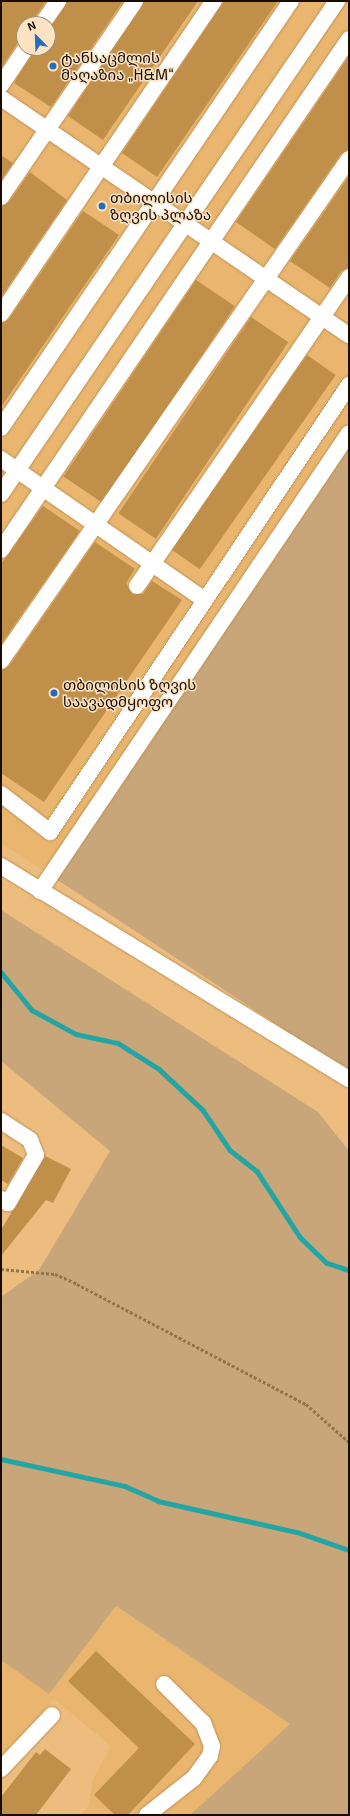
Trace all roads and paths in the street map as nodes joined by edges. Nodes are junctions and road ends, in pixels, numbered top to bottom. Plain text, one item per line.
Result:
1 (58, 1) edge
2 (135, 1) edge
3 (214, 1) edge
4 (291, 1) edge
5 (337, 1) edge
6 (48, 16) edge
7 (349, 39) edge
8 (21, 56) edge
9 (1, 85) edge
10 (1, 98) edge
11 (47, 130) junction
12 (349, 159) edge
13 (101, 167) junction
14 (1, 197) edge
15 (154, 203) junction
16 (185, 225) junction
17 (211, 242) junction
18 (349, 277) edge
19 (266, 279) junction
20 (1, 314) edge
21 (322, 317) junction
22 (349, 335) edge
23 (349, 385) edge
24 (1, 428) edge
25 (349, 433) edge
26 (1, 458) edge
27 (18, 470) junction
28 (43, 488) junction
29 (1, 494) edge
30 (96, 525) junction
31 (1, 550) edge
32 (152, 564) junction
33 (137, 586) dead end
34 (205, 600) junction
35 (1, 661) edge
36 (1, 794) edge
37 (1, 866) edge
38 (40, 891) junction
39 (349, 1079) edge
40 (1, 1121) edge
41 (1, 1199) edge
42 (1, 1269) edge
43 (349, 1442) edge
44 (164, 1684) dead end
45 (52, 1716) dead end
46 (1, 1768) edge
47 (148, 1815) edge

1 - 6 street
2 - 11 street
3 - 13 street
4 - 15 street
5 - 16 street
7 - 17 street
8 - 9 street
10 - 11 street
11 - 13 street
11 - 14 street
12 - 19 street
13 - 15 street
13 - 20 street
15 - 16 street
15 - 24 street
16 - 17 street
16 - 27 street
17 - 19 street
17 - 28 street
18 - 21 street
19 - 21 street
19 - 30 street
21 - 22 street
21 - 32 street
23 - 34 street
25 - 38 street
26 - 27 street
27 - 28 street
27 - 29 street
28 - 30 street
28 - 31 street
30 - 32 street
30 - 35 street
32 - 33 street
32 - 34 street
34 - 36 street
37 - 38 street
38 - 39 street
40 - 41 street
42 - 43 path
44 - 47 street
45 - 46 street

